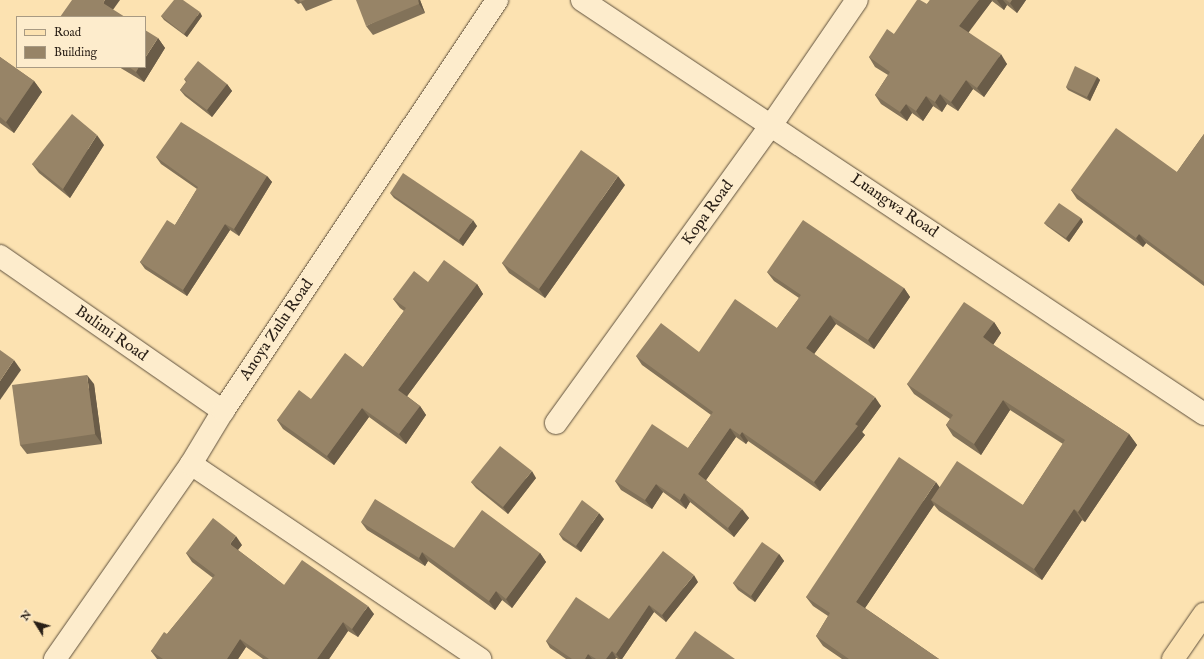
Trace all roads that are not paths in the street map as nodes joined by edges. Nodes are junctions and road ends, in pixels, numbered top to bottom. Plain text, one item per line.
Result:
1 (497, 0) edge
2 (582, 0) edge
3 (857, 0) edge
4 (772, 124) junction
5 (0, 256) edge
6 (223, 411) junction
7 (1204, 414) edge
8 (556, 423) dead end
9 (191, 464) junction
10 (1204, 614) edge
11 (56, 659) edge
12 (480, 659) edge
13 (1173, 659) edge

1 - 6 street, Anoya Zulu Road
2 - 4 street, Luangwa Road
3 - 4 street, Kopa Road
4 - 7 street, Luangwa Road
4 - 8 street, Kopa Road
5 - 6 street, Bulimi Road
6 - 9 street, Anoya Zulu Road
9 - 11 street, Anoya Zulu Road
9 - 12 street
10 - 13 main road

